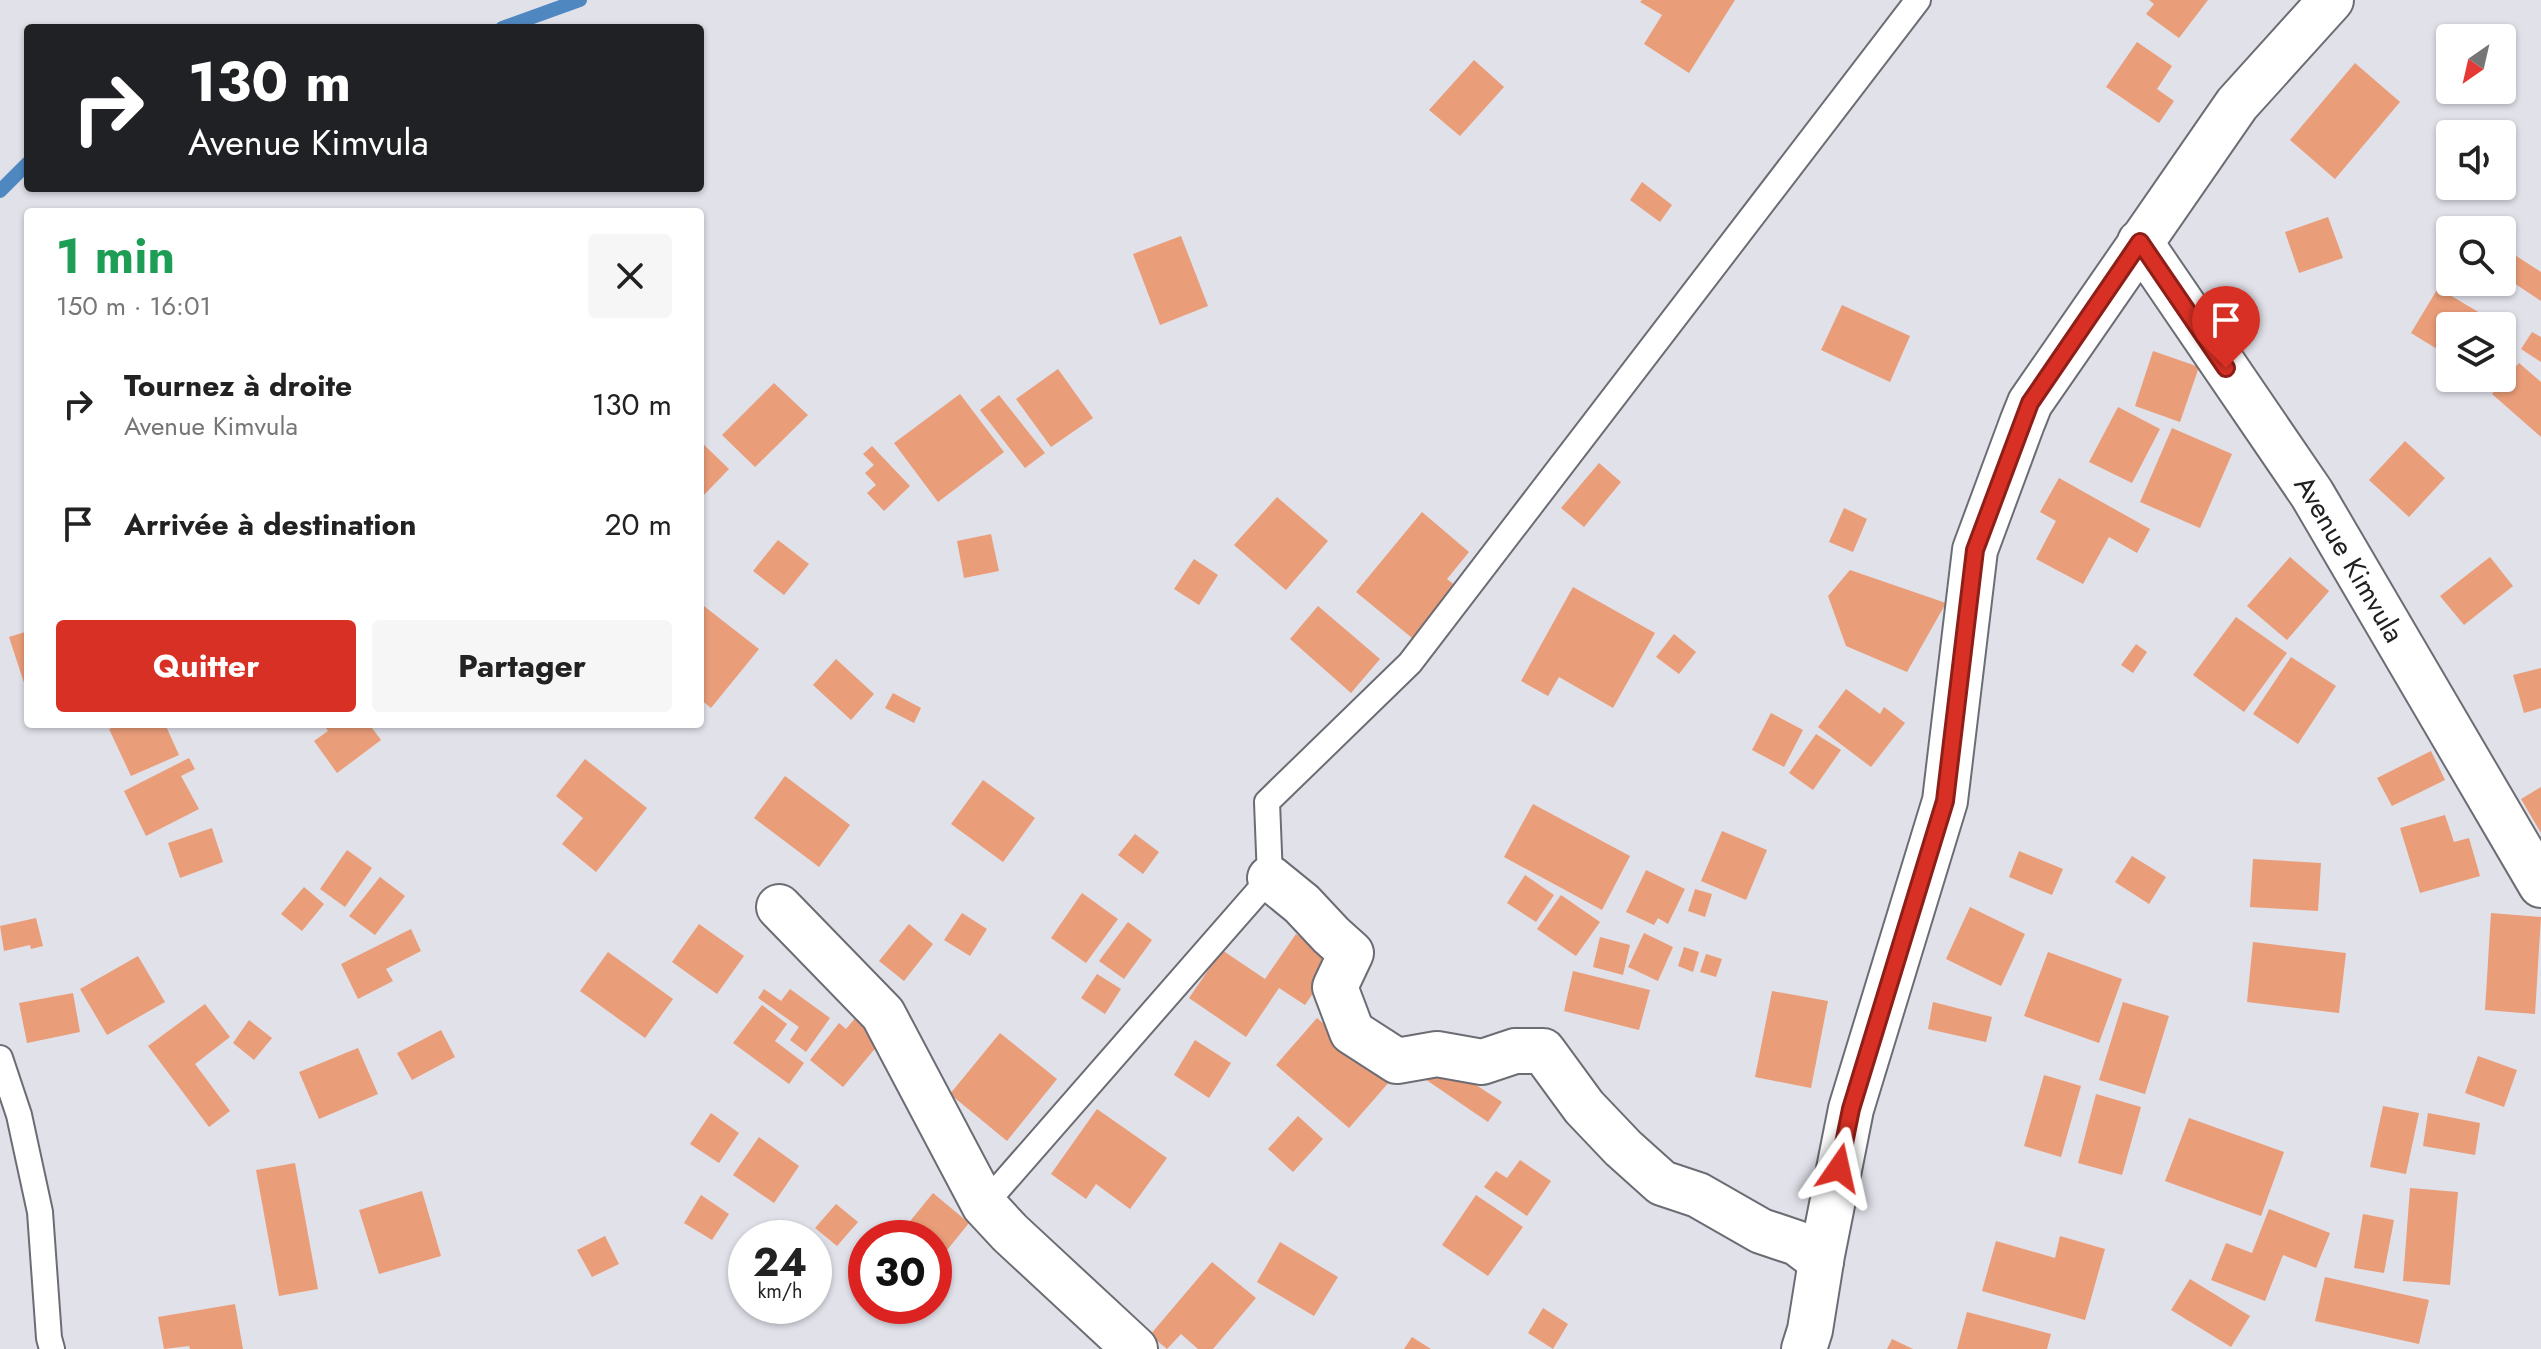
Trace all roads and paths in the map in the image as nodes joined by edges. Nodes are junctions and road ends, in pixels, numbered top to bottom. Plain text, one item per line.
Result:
1 (1918, 0) edge
2 (2331, 0) edge
3 (2140, 242) junction
4 (1270, 878) junction
5 (2541, 885) edge
6 (779, 907) dead end
7 (0, 1058) edge
8 (984, 1205) junction
9 (1821, 1261) junction
10 (52, 1349) edge
11 (1135, 1349) edge
12 (1804, 1349) edge

1 - 4 lane
2 - 3 street
3 - 5 street, Avenue Kimvula
3 - 9 street
4 - 8 lane
4 - 9 street
6 - 8 street
7 - 10 lane
8 - 11 street
9 - 12 street

